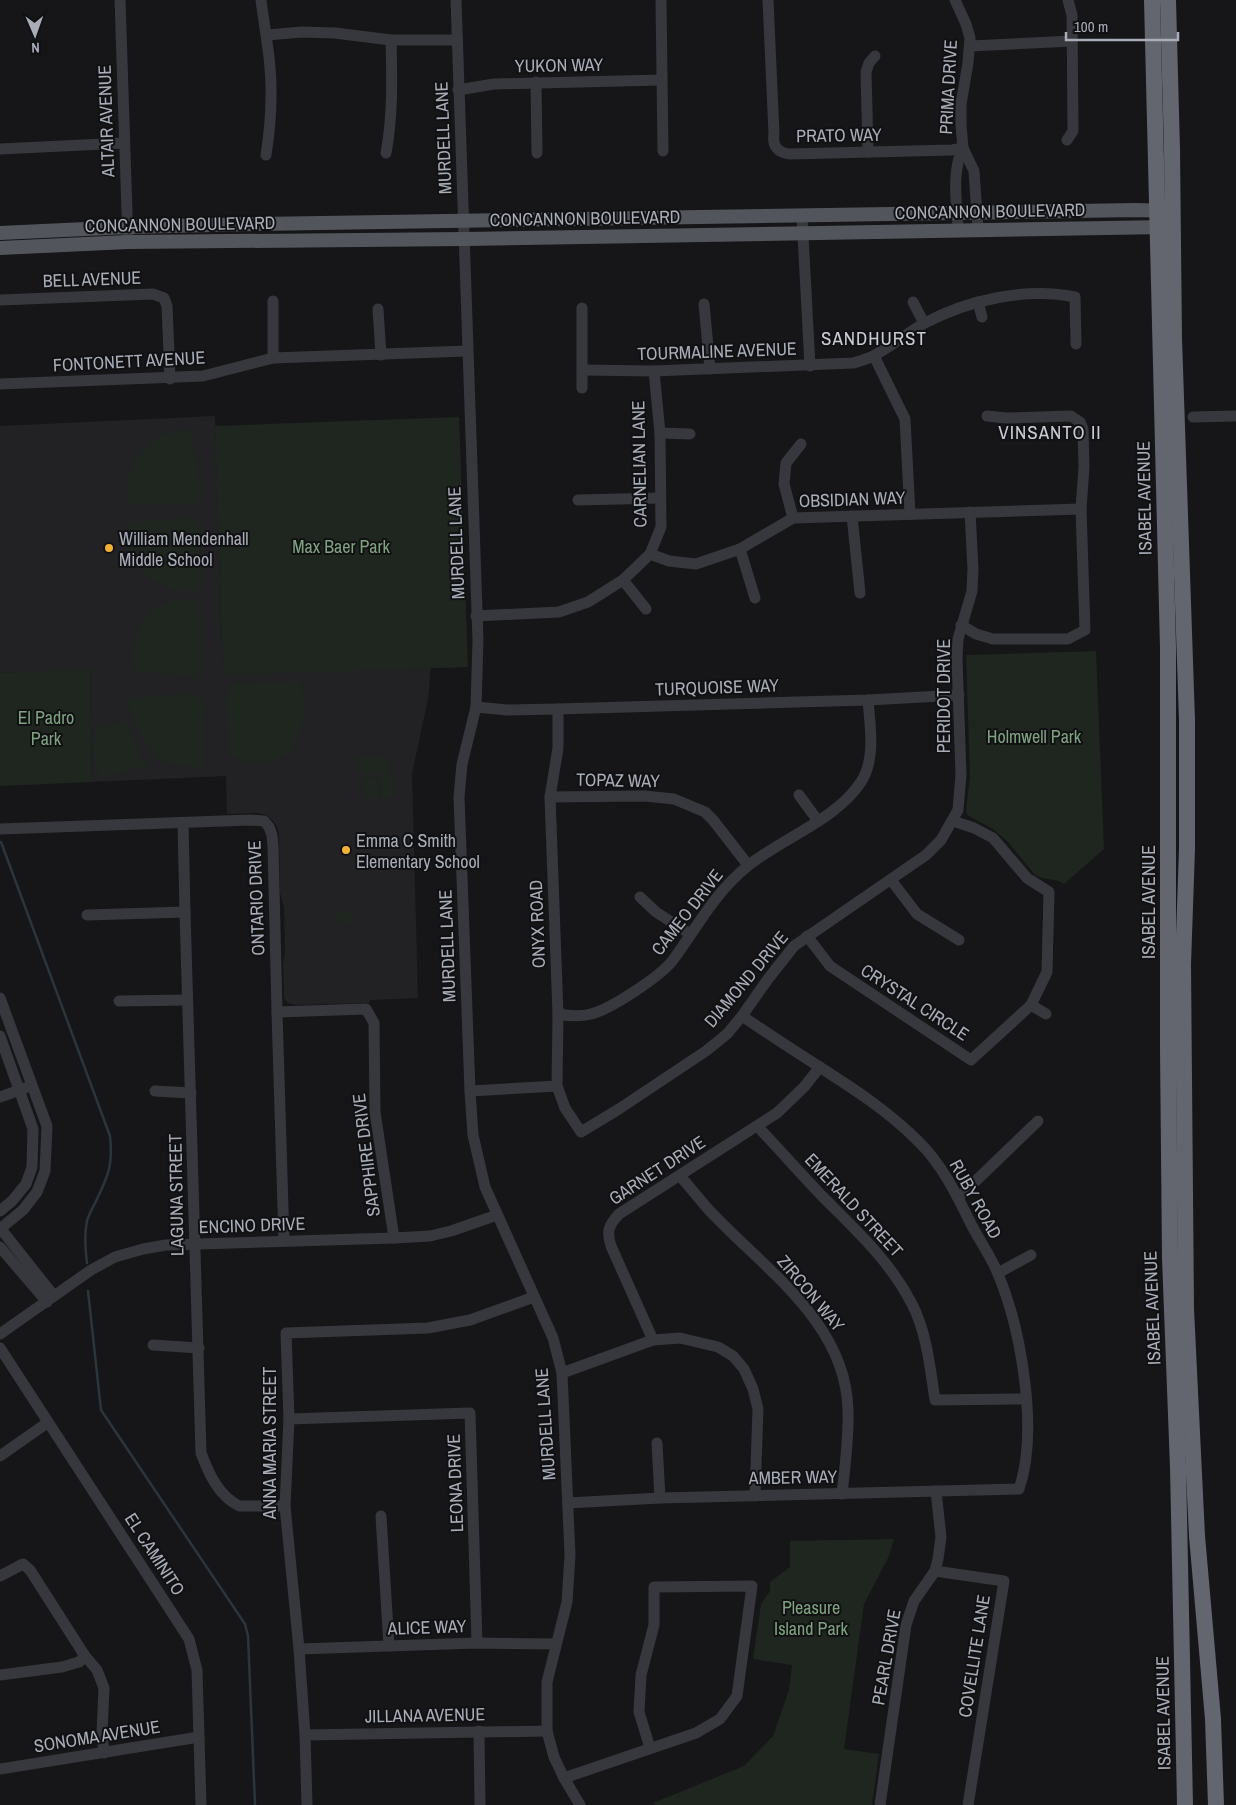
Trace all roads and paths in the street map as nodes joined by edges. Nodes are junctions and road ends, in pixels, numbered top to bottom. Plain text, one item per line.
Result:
1 (120, 0) edge
2 (261, 0) edge
3 (456, 0) edge
4 (660, 0) edge
5 (768, 0) edge
6 (955, 0) edge
7 (1068, 0) edge
8 (1152, 0) edge
9 (1168, 0) edge
10 (267, 36) junction
11 (391, 40) junction
12 (457, 40) junction
13 (1072, 41) junction
14 (970, 46) junction
15 (875, 56) dead end
16 (661, 80) junction
17 (536, 82) junction
18 (458, 90) junction
19 (1067, 140) dead end
20 (124, 143) junction
21 (963, 148) junction
22 (0, 149) edge
23 (663, 151) dead end
24 (537, 152) dead end
25 (868, 152) junction
26 (386, 153) dead end
27 (266, 155) dead end
28 (958, 213) junction
29 (977, 213) junction
30 (802, 217) junction
31 (1165, 219) junction
32 (464, 222) junction
33 (128, 227) junction
34 (978, 229) junction
35 (958, 230) junction
36 (0, 233) edge
37 (803, 233) junction
38 (465, 239) junction
39 (128, 242) junction
40 (0, 248) edge
41 (0, 300) edge
42 (273, 301) dead end
43 (913, 302) dead end
44 (978, 302) junction
45 (704, 304) dead end
46 (582, 308) dead end
47 (378, 309) dead end
48 (982, 317) dead end
49 (924, 323) junction
50 (1076, 344) dead end
51 (467, 351) junction
52 (381, 356) junction
53 (874, 356) junction
54 (273, 358) junction
55 (810, 366) junction
56 (710, 369) junction
57 (583, 370) junction
58 (654, 371) junction
59 (170, 379) junction
60 (0, 384) edge
61 (582, 388) dead end
62 (987, 416) dead end
63 (1236, 416) edge
64 (1193, 417) dead end
65 (660, 433) junction
66 (690, 434) dead end
67 (801, 444) dead end
68 (660, 498) junction
69 (578, 500) dead end
70 (1081, 509) junction
71 (970, 512) junction
72 (910, 514) junction
73 (852, 516) junction
74 (792, 518) junction
75 (740, 549) junction
76 (650, 554) junction
77 (623, 580) junction
78 (860, 593) dead end
79 (755, 598) dead end
80 (646, 609) dead end
81 (476, 616) junction
82 (962, 625) junction
83 (959, 696) junction
84 (868, 700) junction
85 (476, 706) junction
86 (558, 709) junction
87 (799, 794) dead end
88 (550, 797) junction
89 (818, 821) junction
90 (953, 821) junction
91 (183, 823) junction
92 (0, 829) edge
93 (748, 865) junction
94 (891, 880) junction
95 (640, 897) dead end
96 (184, 912) junction
97 (87, 915) dead end
98 (690, 934) junction
99 (806, 936) junction
100 (959, 940) dead end
101 (0, 998) edge
102 (187, 1000) junction
103 (119, 1001) dead end
104 (1031, 1005) junction
105 (276, 1012) junction
106 (558, 1014) junction
107 (1046, 1014) dead end
108 (742, 1016) junction
109 (0, 1036) edge
110 (24, 1062) junction
111 (12, 1067) junction
112 (820, 1067) junction
113 (0, 1071) edge
114 (32, 1086) junction
115 (557, 1086) junction
116 (19, 1090) junction
117 (155, 1091) dead end
118 (470, 1091) junction
119 (191, 1093) junction
120 (0, 1097) edge
121 (1038, 1121) dead end
122 (757, 1126) junction
123 (581, 1132) joint
124 (680, 1176) junction
125 (958, 1198) junction
126 (0, 1211) edge
127 (497, 1215) junction
128 (0, 1228) edge
129 (394, 1238) junction
130 (284, 1241) junction
131 (194, 1244) junction
132 (0, 1247) edge
133 (1031, 1255) dead end
134 (998, 1273) junction
135 (534, 1297) junction
136 (51, 1299) junction
137 (0, 1334) edge
138 (652, 1340) junction
139 (153, 1345) dead end
140 (0, 1348) edge
141 (199, 1348) junction
142 (562, 1373) junction
143 (1026, 1399) junction
144 (289, 1418) junction
145 (47, 1423) junction
146 (657, 1443) dead end
147 (0, 1456) edge
148 (1019, 1489) joint
149 (936, 1492) junction
150 (842, 1494) junction
151 (755, 1496) junction
152 (660, 1498) junction
153 (568, 1503) junction
154 (285, 1506) junction
155 (381, 1516) dead end
156 (935, 1571) junction
157 (0, 1576) edge
158 (477, 1643) junction
159 (556, 1644) junction
160 (389, 1646) junction
161 (299, 1649) junction
162 (86, 1656) junction
163 (0, 1675) edge
164 (479, 1731) junction
165 (547, 1731) junction
166 (305, 1735) junction
167 (199, 1737) junction
168 (650, 1748) junction
169 (104, 1753) junction
170 (0, 1769) edge
171 (564, 1778) junction
172 (201, 1805) edge
173 (306, 1805) edge
174 (480, 1805) edge
175 (580, 1805) edge
176 (880, 1805) edge
177 (968, 1805) edge
178 (1185, 1805) edge
179 (1216, 1805) edge

1 - 20 street, ALTAIR AVENUE
2 - 10 street
3 - 12 street, MURDELL LANE
4 - 16 street
5 - 25 street, PRATO WAY
6 - 14 street, PRIMA DRIVE
7 - 13 street
8 - 31 highway, ISABEL AVENUE
9 - 31 highway, ISABEL AVENUE
10 - 11 street
10 - 27 street
11 - 12 street
11 - 26 street
12 - 18 street, MURDELL LANE
13 - 14 street
13 - 19 street
14 - 21 street, PRIMA DRIVE
15 - 25 street
16 - 17 street, YUKON WAY
16 - 23 street
17 - 18 street, YUKON WAY
17 - 24 street
18 - 32 street, MURDELL LANE
20 - 22 street
20 - 33 street, ALTAIR AVENUE
21 - 25 street, PRATO WAY
21 - 28 street, PRIMA DRIVE
21 - 29 street, PRIMA DRIVE
28 - 29 main road, CONCANNON BOULEVARD
28 - 30 main road, CONCANNON BOULEVARD
28 - 35 street, PRIMA DRIVE
29 - 31 main road, CONCANNON BOULEVARD
29 - 34 street, PRIMA DRIVE
30 - 32 main road, CONCANNON BOULEVARD
30 - 37 street
31 - 34 main road, CONCANNON BOULEVARD
31 - 178 highway, ISABEL AVENUE
31 - 179 highway, ISABEL AVENUE
32 - 33 main road, CONCANNON BOULEVARD
32 - 38 street, MURDELL LANE
33 - 36 main road, CONCANNON BOULEVARD
33 - 39 street, ALTAIR AVENUE
34 - 35 main road, CONCANNON BOULEVARD
35 - 37 main road, CONCANNON BOULEVARD
37 - 38 main road, CONCANNON BOULEVARD
37 - 55 street
38 - 39 main road, CONCANNON BOULEVARD
38 - 51 street, MURDELL LANE
39 - 40 main road, CONCANNON BOULEVARD
41 - 59 street, BELL AVENUE
42 - 54 street
43 - 49 street
44 - 48 street
44 - 49 street, TOURMALINE AVENUE
44 - 50 street, TOURMALINE AVENUE
45 - 56 street
46 - 57 street
47 - 52 street
49 - 53 street, TOURMALINE AVENUE
51 - 52 street, FONTONETT AVENUE
51 - 81 street, MURDELL LANE
52 - 54 street, FONTONETT AVENUE
53 - 55 street, TOURMALINE AVENUE
53 - 72 street
54 - 59 street, FONTONETT AVENUE
55 - 56 street, TOURMALINE AVENUE
56 - 58 street, TOURMALINE AVENUE
57 - 58 street, TOURMALINE AVENUE
57 - 61 street
58 - 65 street, CARNELIAN LANE
59 - 60 street, FONTONETT AVENUE
62 - 70 street
63 - 64 street
65 - 66 street
65 - 68 street, CARNELIAN LANE
67 - 74 street
68 - 69 street
68 - 76 street, CARNELIAN LANE
70 - 71 street, OBSIDIAN WAY
70 - 82 street
71 - 72 street, OBSIDIAN WAY
71 - 82 street, PERIDOT DRIVE
72 - 73 street, OBSIDIAN WAY
73 - 74 street, OBSIDIAN WAY
73 - 78 street
74 - 75 street, OBSIDIAN WAY
75 - 76 street, OBSIDIAN WAY
75 - 79 street
76 - 77 street
77 - 80 street
77 - 81 street
81 - 85 street, MURDELL LANE
82 - 83 street, PERIDOT DRIVE
83 - 84 street, TURQUOISE WAY
83 - 90 street, PERIDOT DRIVE
84 - 86 street, TURQUOISE WAY
84 - 89 street, CAMEO DRIVE
85 - 86 street, TURQUOISE WAY
85 - 118 street, MURDELL LANE
86 - 88 street, ONYX ROAD
87 - 89 street
88 - 93 street, TOPAZ WAY
88 - 106 street, ONYX ROAD
89 - 93 street, CAMEO DRIVE
90 - 94 street, DIAMOND DRIVE
90 - 104 street, CRYSTAL CIRCLE
91 - 92 street, ONTARIO DRIVE
91 - 96 street, LAGUNA STREET
91 - 105 street, ONTARIO DRIVE
93 - 98 street, CAMEO DRIVE
94 - 99 street, DIAMOND DRIVE
94 - 100 street
95 - 98 street
96 - 97 street
96 - 102 street, LAGUNA STREET
98 - 106 street, CAMEO DRIVE
99 - 104 street, CRYSTAL CIRCLE
99 - 108 street, DIAMOND DRIVE
101 - 110 street
102 - 103 street
102 - 119 street, LAGUNA STREET
104 - 107 street
105 - 129 street, SAPPHIRE DRIVE
105 - 130 street, ONTARIO DRIVE
106 - 115 street, ONYX ROAD
108 - 112 street, RUBY ROAD
108 - 123 street, DIAMOND DRIVE
109 - 111 street
110 - 111 street
110 - 114 street
111 - 113 street
111 - 116 street
112 - 122 street, GARNET DRIVE
112 - 125 street, RUBY ROAD
114 - 116 street
114 - 128 street
115 - 118 street
115 - 123 street, ONYX ROAD
116 - 120 street
116 - 126 street
117 - 119 street
118 - 127 street, MURDELL LANE
119 - 131 street, LAGUNA STREET
121 - 125 street
122 - 124 street, GARNET DRIVE
122 - 143 street, EMERALD STREET
124 - 138 street, GARNET DRIVE
124 - 150 street, ZIRCON WAY
125 - 134 street, RUBY ROAD
127 - 129 street, ENCINO DRIVE
127 - 135 street, MURDELL LANE
128 - 136 street
129 - 130 street, ENCINO DRIVE
130 - 131 street, ENCINO DRIVE
131 - 136 street, ENCINO DRIVE
131 - 141 street, LAGUNA STREET
132 - 136 street
133 - 134 street
134 - 143 street, RUBY ROAD
135 - 142 street, MURDELL LANE
135 - 144 street, ANNA MARIA STREET
136 - 137 street, ENCINO DRIVE
138 - 142 street
138 - 151 street
139 - 141 street
140 - 145 street, EL CAMINITO
141 - 154 street, LAGUNA STREET
142 - 153 street, MURDELL LANE
143 - 148 street, RUBY ROAD
144 - 154 street, ANNA MARIA STREET
144 - 158 street, LEONA DRIVE
145 - 147 street
145 - 167 street, EL CAMINITO
146 - 152 street
148 - 149 street, AMBER WAY
149 - 150 street, AMBER WAY
149 - 156 street, PEARL DRIVE
150 - 151 street, AMBER WAY
151 - 152 street, AMBER WAY
152 - 153 street, AMBER WAY
153 - 159 street, MURDELL LANE
154 - 161 street, ANNA MARIA STREET
155 - 160 street
156 - 176 street, PEARL DRIVE
156 - 177 street, COVELLITE LANE
157 - 162 street
158 - 159 street, ALICE WAY
158 - 160 street, ALICE WAY
159 - 165 street, MURDELL LANE
160 - 161 street, ALICE WAY
161 - 166 street, ANNA MARIA STREET
162 - 163 street
162 - 169 street
164 - 165 street, JILLANA AVENUE
164 - 166 street, JILLANA AVENUE
164 - 174 street
165 - 171 street, MURDELL LANE
166 - 173 street, ANNA MARIA STREET
167 - 169 street, SONOMA AVENUE
167 - 172 street, EL CAMINITO
168 - 168 street
168 - 171 street
169 - 170 street, SONOMA AVENUE
171 - 175 street, MURDELL LANE

